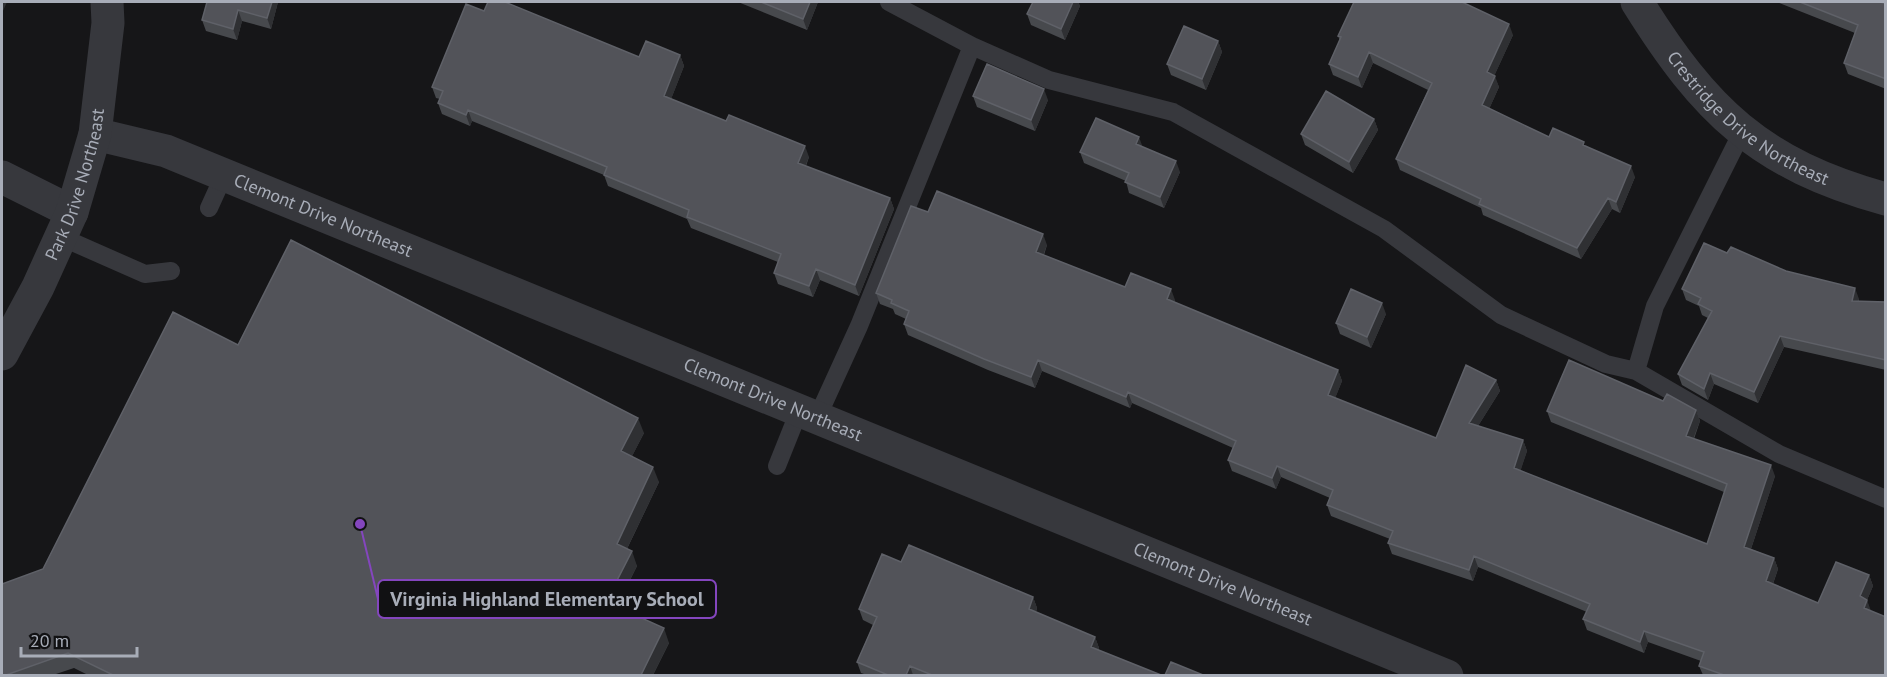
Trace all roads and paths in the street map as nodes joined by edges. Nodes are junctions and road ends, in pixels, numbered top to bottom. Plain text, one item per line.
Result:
1 (107, 2) edge
2 (889, 2) edge
3 (1637, 2) edge
4 (972, 46) junction
5 (1742, 132) junction
6 (94, 134) junction
7 (224, 175) junction
8 (2, 177) edge
9 (1886, 199) edge
10 (209, 208) dead end
11 (66, 224) junction
12 (171, 272) dead end
13 (2, 354) edge
14 (1636, 371) junction
15 (808, 414) junction
16 (777, 466) dead end
17 (1886, 499) edge
18 (1447, 675) edge

1 - 6 street, Park Drive Northeast
2 - 4 lane
3 - 5 street, Crestridge Drive Northeast
4 - 14 lane
4 - 15 lane
5 - 9 street, Crestridge Drive Northeast
5 - 14 lane
6 - 7 street, Clemont Drive Northeast
6 - 11 street, Park Drive Northeast
7 - 10 lane
7 - 15 street, Clemont Drive Northeast
8 - 11 street
11 - 12 lane
11 - 13 street, Park Drive Northeast
14 - 17 lane
15 - 16 lane
15 - 18 street, Clemont Drive Northeast

